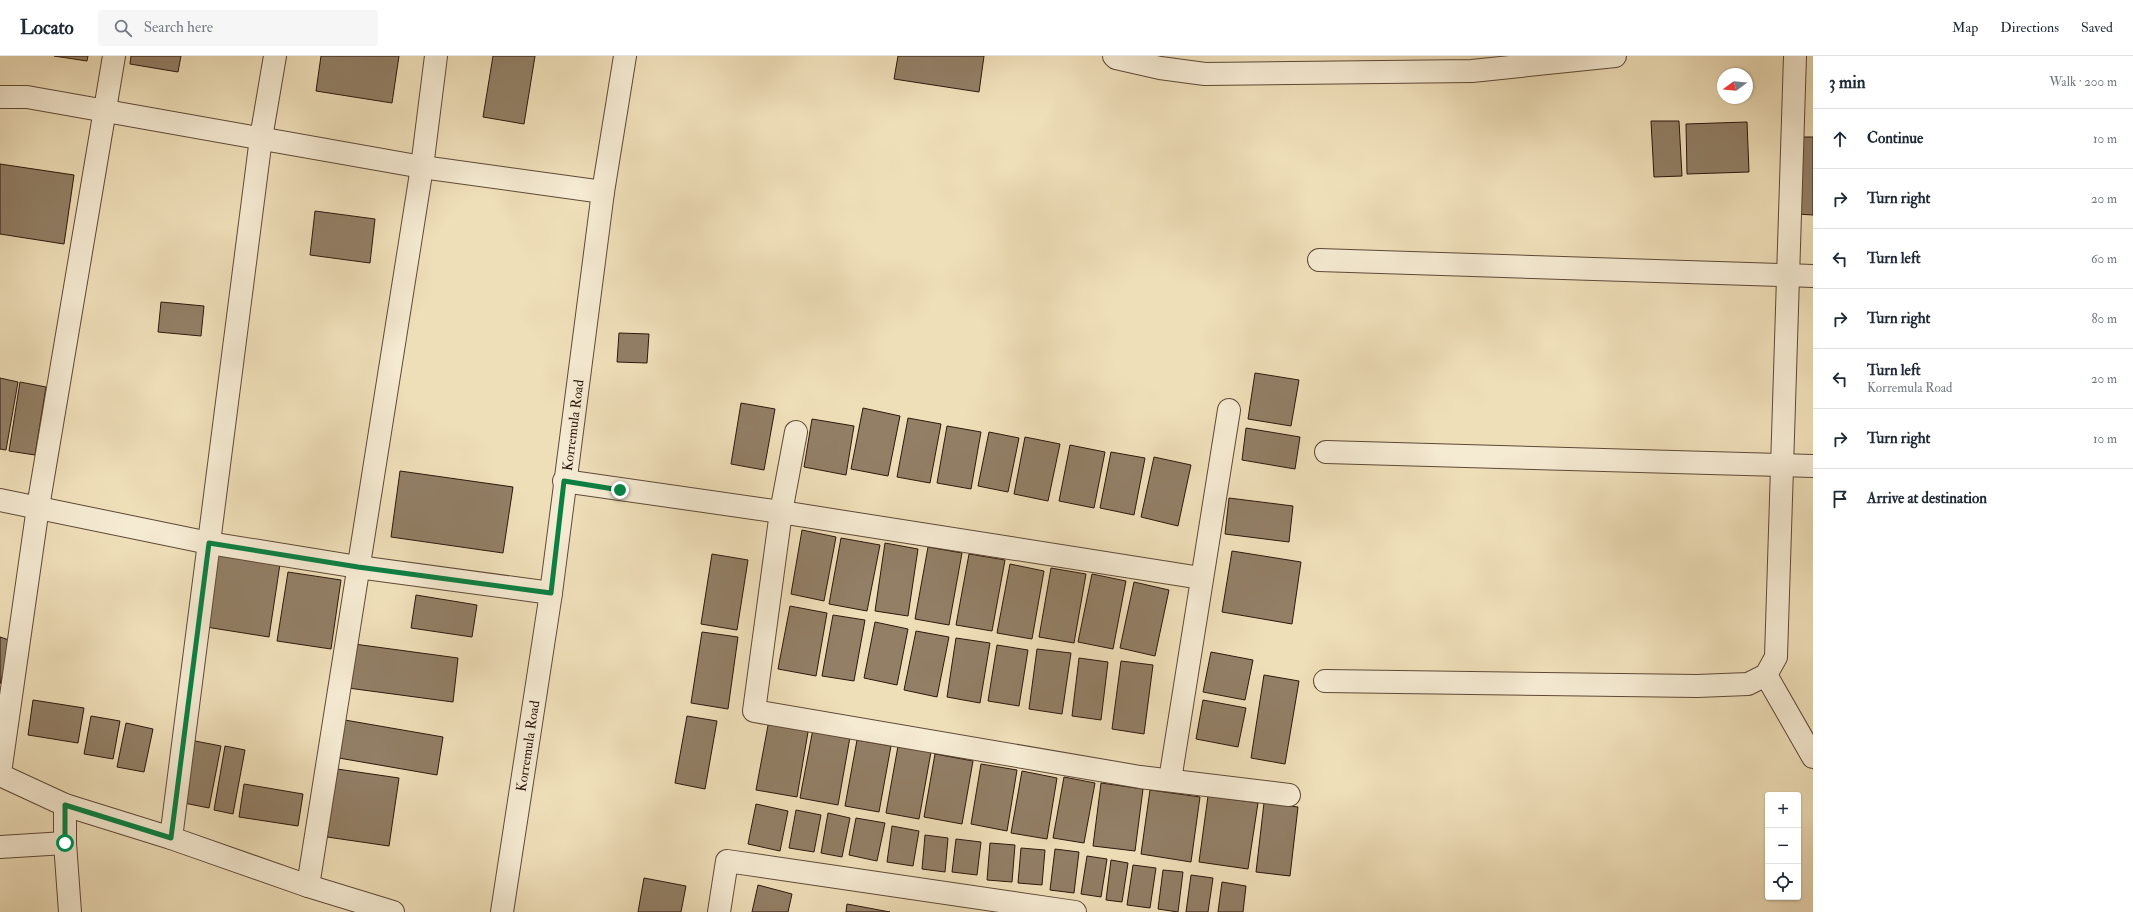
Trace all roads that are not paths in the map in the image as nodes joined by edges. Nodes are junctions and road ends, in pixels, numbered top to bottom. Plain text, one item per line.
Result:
1 (114, 56) edge
2 (275, 56) edge
3 (436, 56) edge
4 (625, 56) edge
5 (1114, 56) edge
6 (1614, 56) edge
7 (1801, 66) edge
8 (0, 97) edge
9 (104, 111) junction
10 (261, 138) junction
11 (422, 168) junction
12 (603, 192) junction
13 (1319, 260) dead end
14 (1813, 276) edge
15 (1787, 277) junction
16 (1229, 410) dead end
17 (796, 432) dead end
18 (1326, 452) dead end
19 (1813, 466) edge
20 (1782, 467) junction
21 (564, 481) junction
22 (0, 500) edge
23 (38, 507) junction
24 (781, 512) junction
25 (209, 543) junction
26 (358, 567) junction
27 (1201, 578) junction
28 (551, 593) junction
29 (1766, 675) junction
30 (1325, 681) dead end
31 (1813, 757) edge
32 (0, 774) edge
33 (1170, 780) junction
34 (1289, 795) dead end
35 (65, 805) junction
36 (171, 838) junction
37 (65, 843) junction
38 (0, 847) edge
39 (308, 886) junction
40 (70, 912) edge
41 (393, 912) edge
42 (502, 912) edge
43 (719, 912) edge
44 (1075, 912) edge

1 - 9 street
2 - 10 street
3 - 11 street
4 - 12 street, Korremula Road
5 - 6 street
7 - 15 street
8 - 9 street
9 - 10 street
9 - 23 street
10 - 11 street
10 - 25 street
11 - 12 street
11 - 26 street
12 - 21 street, Korremula Road
13 - 15 street
14 - 15 street
15 - 20 street
16 - 27 street
17 - 24 street
18 - 20 street
19 - 20 street
20 - 29 street
21 - 24 street
21 - 28 street, Korremula Road
22 - 23 street
23 - 25 street
23 - 32 street
24 - 27 street
24 - 33 street
25 - 26 street
25 - 36 street
26 - 28 street
26 - 39 street
27 - 33 street
28 - 42 street, Korremula Road
29 - 30 street
29 - 31 street
32 - 35 street
33 - 34 street
35 - 36 street
35 - 37 street
36 - 39 street
37 - 38 street
37 - 40 street
39 - 41 street
43 - 44 street

